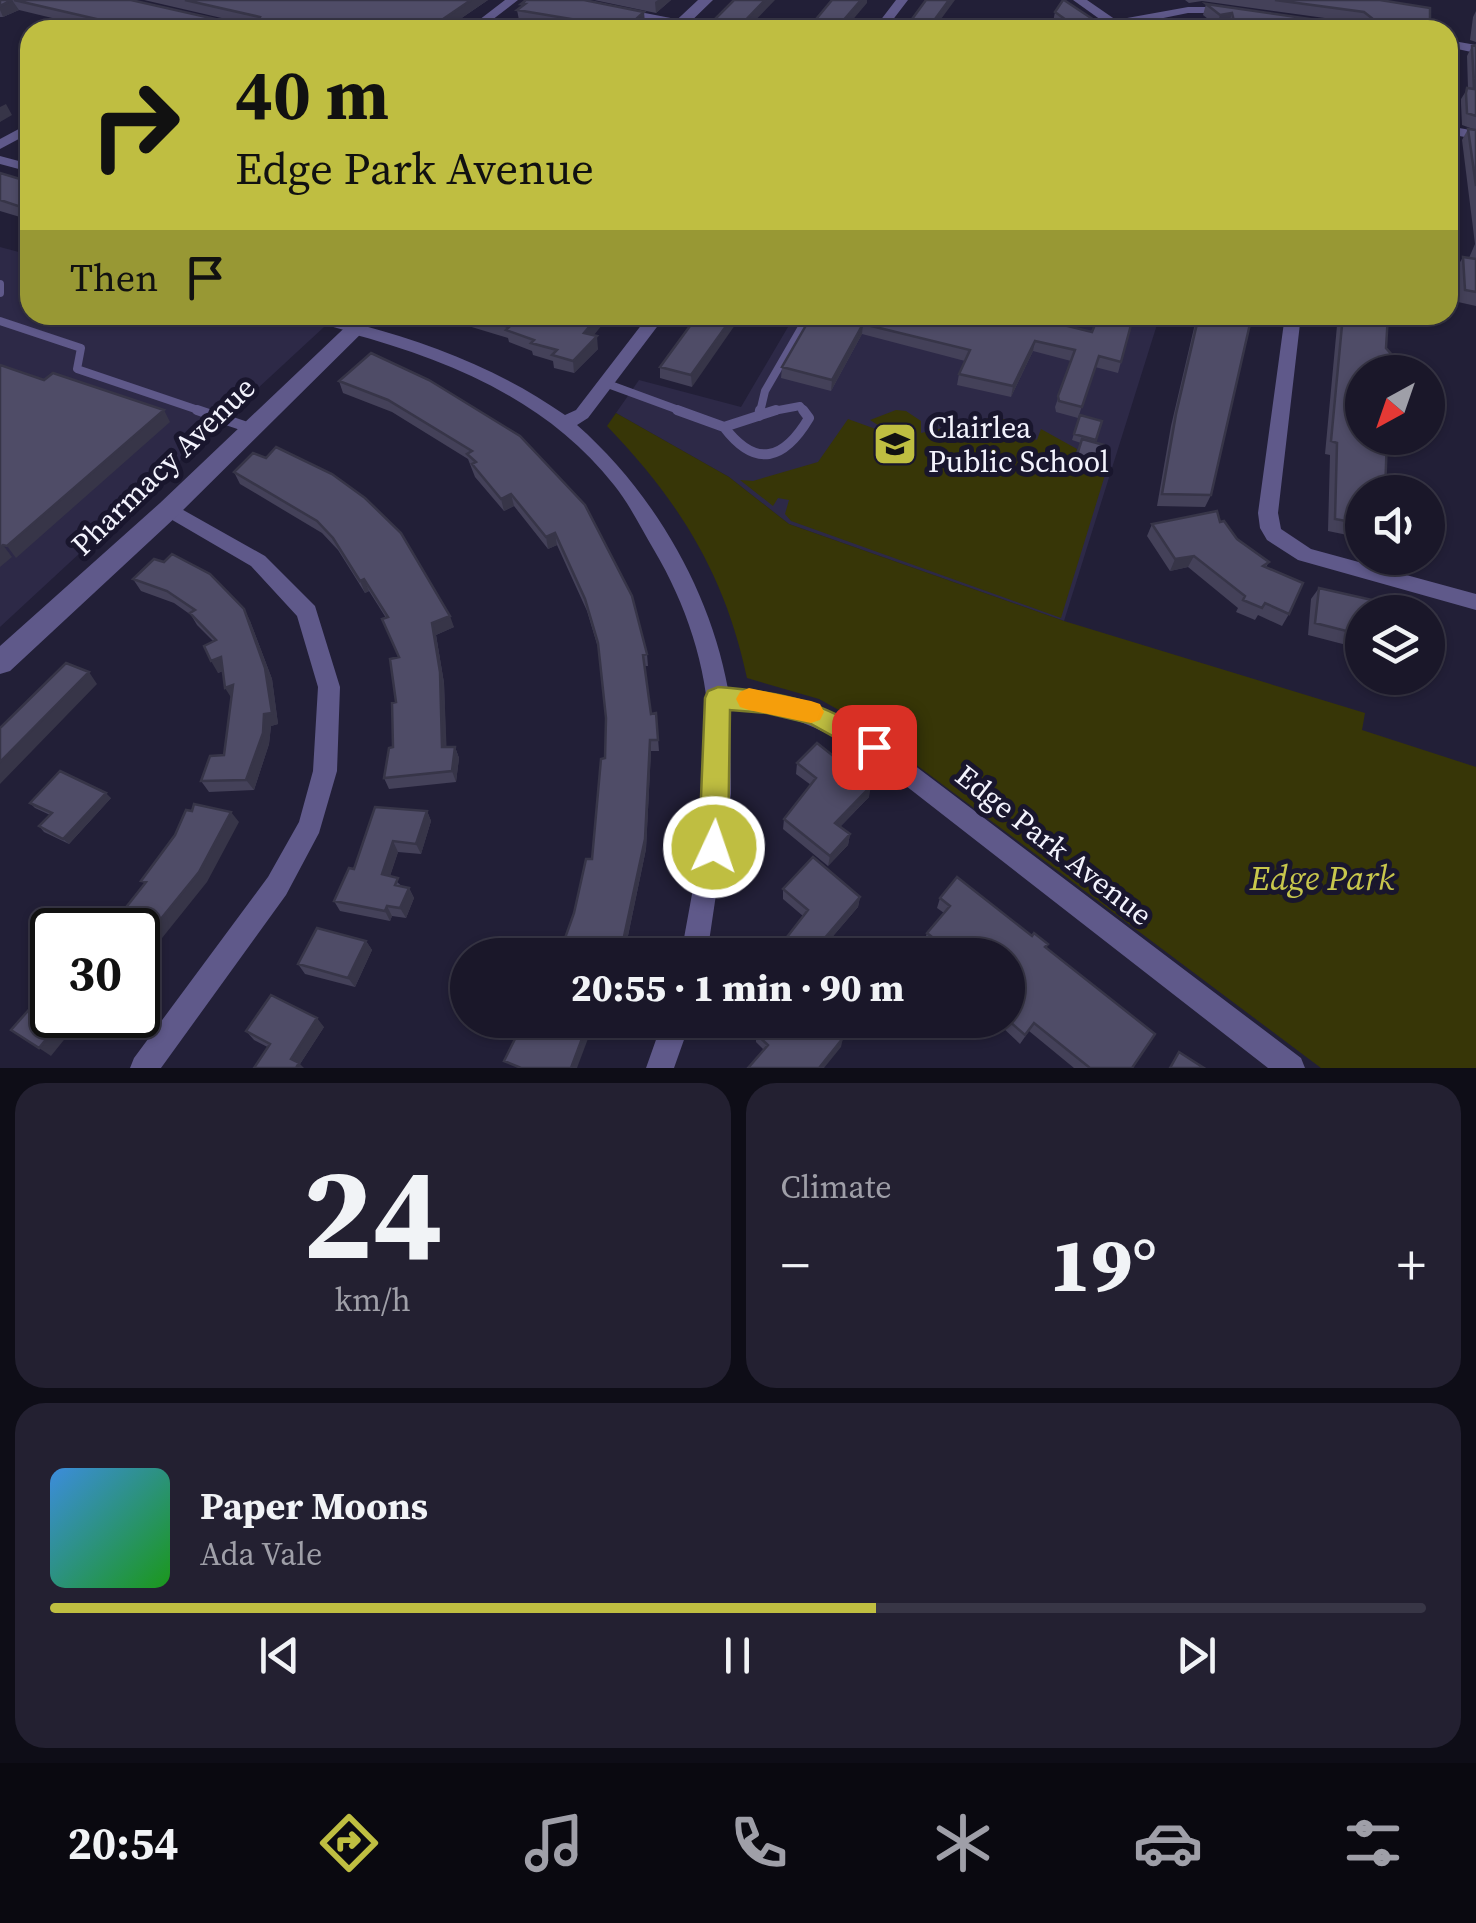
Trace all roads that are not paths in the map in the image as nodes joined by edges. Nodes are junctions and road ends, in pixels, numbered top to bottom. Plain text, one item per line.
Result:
1 (512, 0) edge
2 (706, 0) edge
3 (902, 0) edge
4 (1079, 0) edge
5 (610, 10) edge
6 (1246, 12) edge
7 (485, 20) edge
8 (652, 20) edge
9 (684, 20) edge
10 (887, 20) edge
11 (1109, 20) edge
12 (1147, 20) edge
13 (0, 284) edge
14 (0, 293) edge
15 (0, 321) edge
16 (359, 325) edge
17 (369, 325) edge
18 (650, 325) edge
19 (804, 325) edge
20 (1291, 325) edge
21 (605, 384) junction
22 (759, 416) junction
23 (565, 423) junction
24 (724, 427) junction
25 (250, 428) junction
26 (169, 509) junction
27 (1476, 602) edge
28 (0, 663) edge
29 (718, 698) junction
30 (697, 938) edge
31 (670, 1038) edge
32 (144, 1068) edge
33 (660, 1068) edge
34 (1291, 1068) edge

1 - 7 street
2 - 9 street
3 - 10 street
4 - 11 street
5 - 8 street
6 - 12 street
13 - 14 lane
15 - 25 lane
16 - 25 street, Pharmacy Avenue
17 - 23 street
18 - 21 street
19 - 22 lane
20 - 27 street
21 - 23 street
21 - 24 lane
22 - 24 lane
22 - 24 lane
23 - 29 street
25 - 26 street, Pharmacy Avenue
26 - 28 street, Pharmacy Avenue
26 - 32 street
29 - 30 street
29 - 34 street, Edge Park Avenue
31 - 33 street

